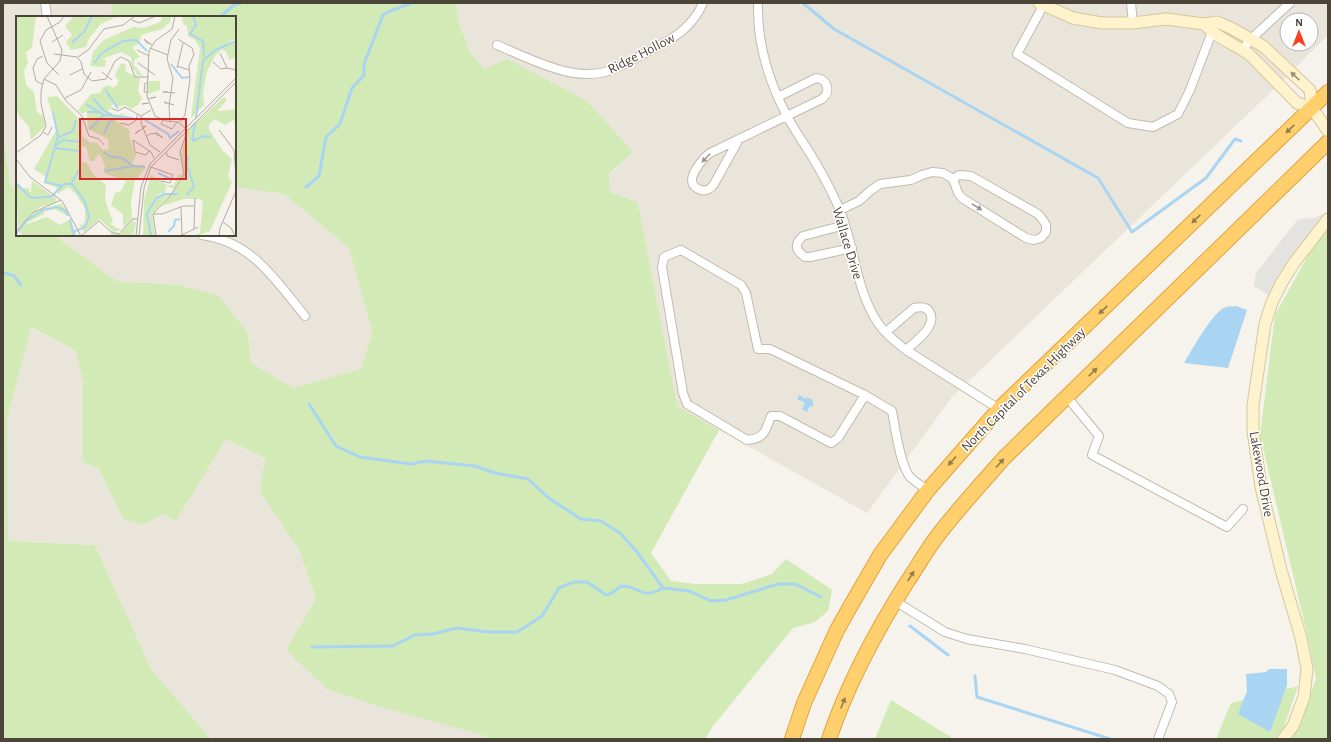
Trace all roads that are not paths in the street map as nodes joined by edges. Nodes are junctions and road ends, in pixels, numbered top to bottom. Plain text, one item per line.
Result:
1 (45, 3) edge
2 (703, 3) edge
3 (758, 3) edge
4 (1131, 3) edge
5 (1290, 3) edge
6 (1041, 4) edge
7 (47, 16) edge
8 (1133, 23) junction
9 (1208, 28) junction
10 (1252, 38) junction
11 (497, 45) dead end
12 (1243, 49) junction
13 (1328, 92) edge
14 (778, 97) junction
15 (1312, 108) junction
16 (787, 117) junction
17 (1328, 131) edge
18 (739, 139) junction
19 (1328, 142) edge
20 (953, 179) junction
21 (840, 210) junction
22 (1328, 219) edge
23 (846, 225) junction
24 (208, 236) edge
25 (852, 248) junction
26 (305, 316) dead end
27 (886, 332) junction
28 (906, 350) junction
29 (864, 395) junction
30 (1067, 398) junction
31 (999, 409) junction
32 (928, 490) junction
33 (1243, 509) dead end
34 (895, 601) junction
35 (792, 739) edge
36 (829, 739) edge
37 (1158, 739) edge
38 (1283, 739) edge

1 - 7 street
2 - 11 street, Ridge Hollow
3 - 14 street, Wallace Drive
4 - 8 street
5 - 10 street
6 - 8 street
6 - 9 street
8 - 9 street
9 - 10 street
9 - 12 street
10 - 12 street
15 -> 10 street
12 - 15 street
13 - 15 highway, North Capital of Texas Highway
14 - 16 street, Wallace Drive
14 - 16 street
15 - 17 street
15 -> 31 highway, North Capital of Texas Highway
16 - 18 street
16 - 21 street, Wallace Drive
18 -> 18 street
30 -> 19 highway
20 -> 20 street
20 - 21 street
21 - 23 street, Wallace Drive
22 - 38 street, Lakewood Drive
23 - 25 street, Wallace Drive
23 - 25 street
24 - 26 street
25 - 27 street, Wallace Drive
27 - 28 street, Wallace Drive
27 - 28 street
28 - 31 street, Wallace Drive
29 - 29 street
29 - 32 street
30 - 33 street
34 -> 30 highway
31 -> 32 highway, North Capital of Texas Highway
32 - 35 highway, North Capital of Texas Highway
36 -> 34 highway
34 - 37 street

